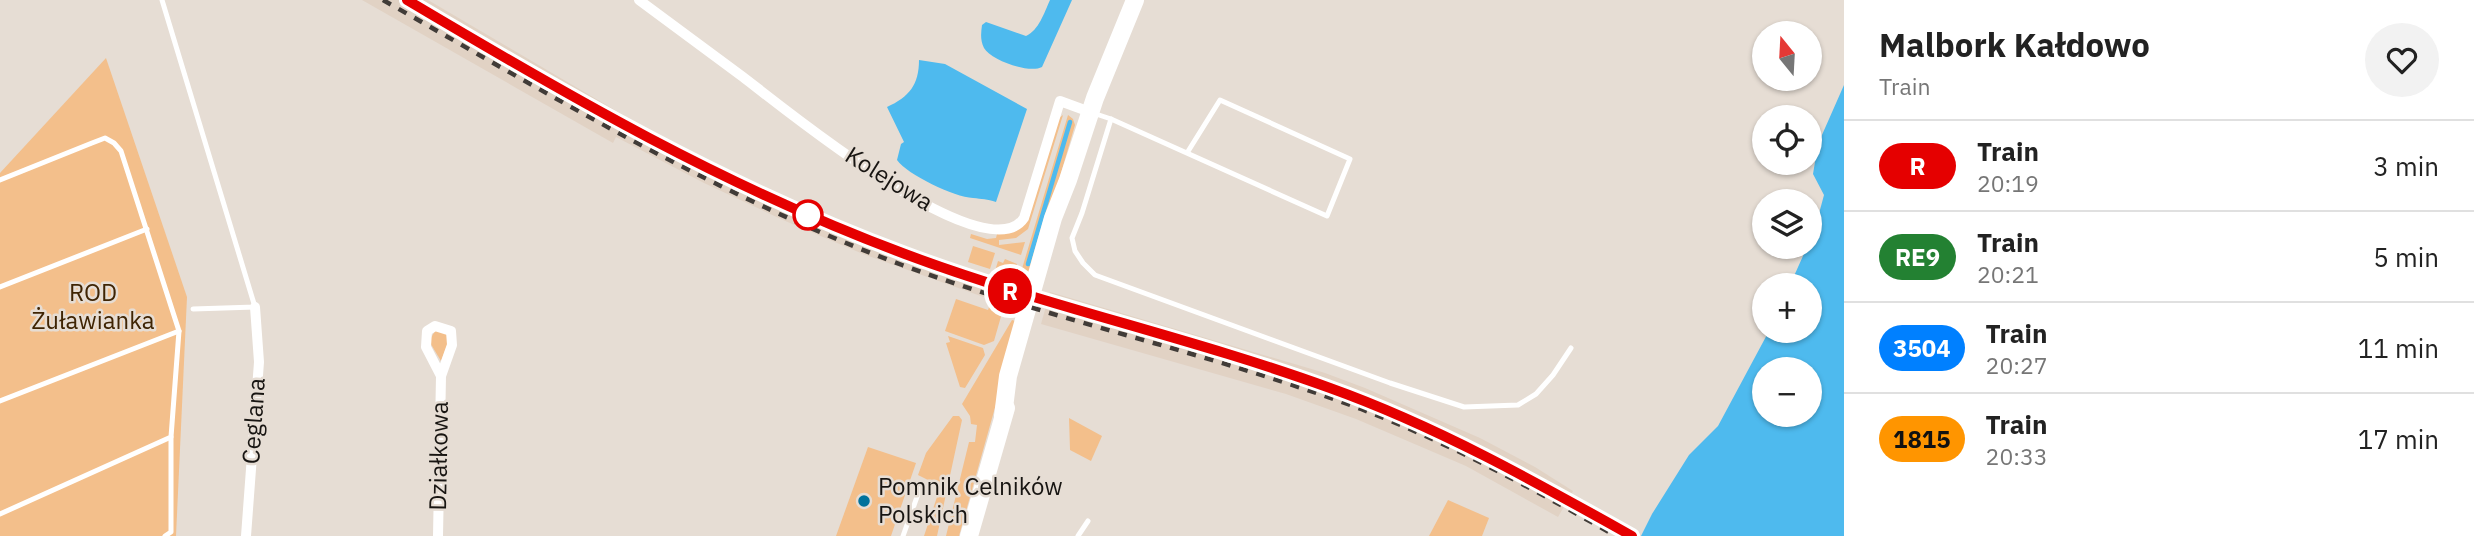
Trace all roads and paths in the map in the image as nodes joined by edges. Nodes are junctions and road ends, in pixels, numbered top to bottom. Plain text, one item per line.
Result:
1 (162, 0) edge
2 (639, 0) edge
3 (1135, 0) edge
4 (1090, 113) junction
5 (1111, 119) junction
6 (1187, 153) junction
7 (0, 180) edge
8 (147, 229) junction
9 (0, 287) edge
10 (256, 307) junction
11 (193, 309) dead end
12 (179, 331) junction
13 (1571, 348) dead end
14 (441, 376) dead end
15 (0, 401) edge
16 (172, 437) junction
17 (922, 483) dead end
18 (0, 514) edge
19 (1088, 521) dead end
20 (165, 536) edge
21 (246, 536) edge
22 (438, 536) edge
23 (903, 536) edge
24 (969, 536) edge
25 (1078, 536) edge

1 - 10 lane
2 - 4 street, Kolejowa
3 - 4 main road
4 - 5 lane
4 - 24 main road
5 - 6 lane
5 - 13 lane
6 - 6 lane
7 - 8 lane
8 - 9 lane
8 - 12 lane
10 - 11 lane
10 - 21 street, Ceglana
12 - 15 lane
12 - 16 lane
14 - 22 street, Działkowa
16 - 18 lane
16 - 20 lane
17 - 23 lane
19 - 25 lane

